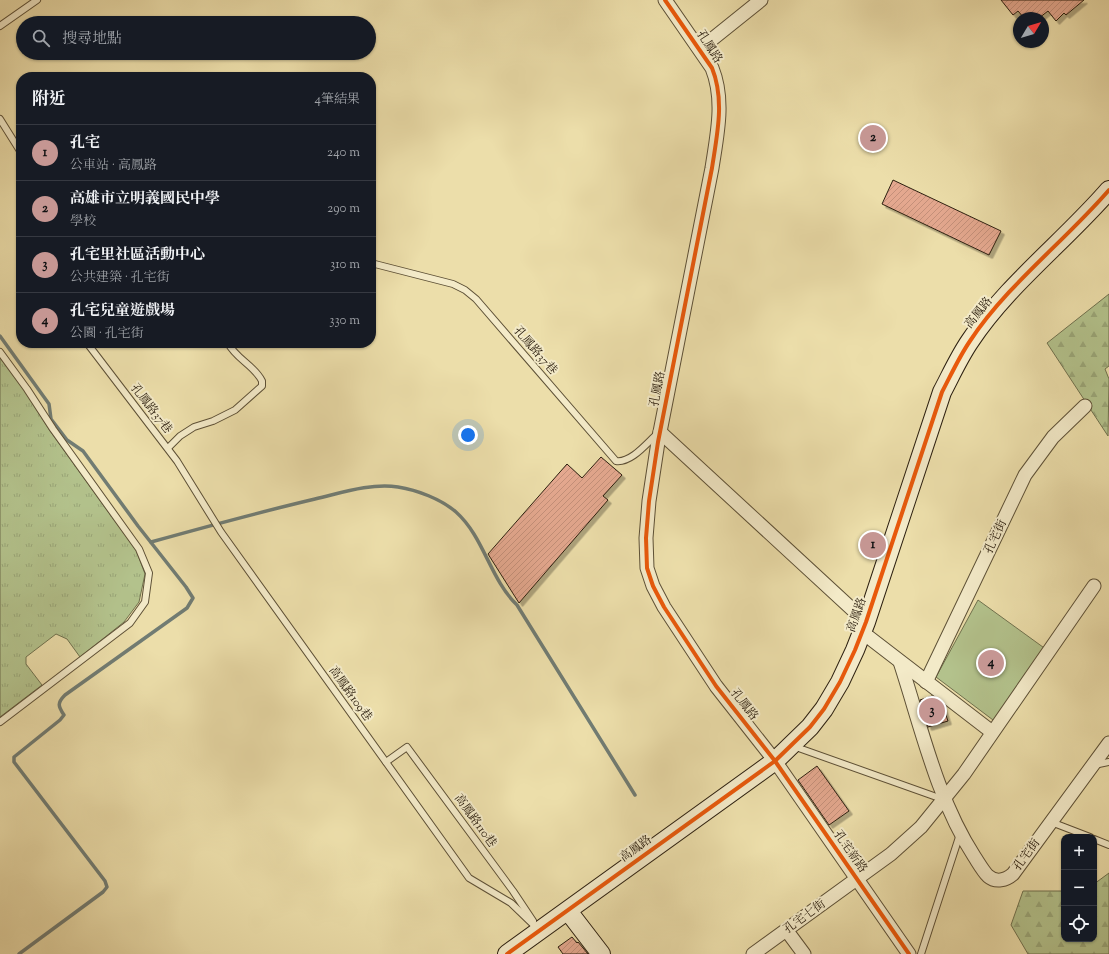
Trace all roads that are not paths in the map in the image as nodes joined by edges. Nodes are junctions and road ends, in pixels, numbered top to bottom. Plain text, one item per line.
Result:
1 (37, 0) edge
2 (665, 0) edge
3 (761, 0) edge
4 (0, 26) edge
5 (700, 49) junction
6 (0, 119) edge
7 (16, 145) edge
8 (1109, 190) edge
9 (376, 264) edge
10 (91, 348) edge
11 (232, 348) edge
12 (0, 352) edge
13 (1085, 406) dead end
14 (660, 432) junction
15 (168, 448) junction
16 (1094, 586) dead end
17 (864, 627) junction
18 (900, 662) junction
19 (926, 682) junction
20 (0, 722) edge
21 (992, 732) junction
22 (1109, 743) edge
23 (792, 745) junction
24 (775, 761) junction
25 (386, 762) junction
26 (1109, 762) edge
27 (1092, 765) junction
28 (945, 800) junction
29 (1051, 822) junction
30 (960, 834) junction
31 (1082, 834) edge
32 (1097, 840) edge
33 (1109, 845) edge
34 (857, 879) junction
35 (568, 911) junction
36 (539, 930) junction
37 (787, 931) junction
38 (507, 954) edge
39 (601, 954) edge
40 (753, 954) edge
41 (804, 954) edge
42 (909, 954) edge
43 (921, 954) edge

1 - 4 lane
2 - 5 street, 孔鳳路
3 - 5 street
5 - 14 street, 孔鳳路
6 - 7 lane
8 - 17 street, 高鳳路
9 - 14 lane, 孔鳳路37巷
10 - 15 lane, 孔鳳路37巷
11 - 15 lane, 孔鳳路37巷
12 - 20 lane
13 - 19 street, 孔宅街
14 - 17 street
14 - 24 street, 孔鳳路
15 - 25 lane, 高鳳路109巷
16 - 21 street
17 - 18 street
17 - 23 street, 高鳳路
18 - 19 street
18 - 28 street, 孔宅街
19 - 21 street
21 - 28 street
22 - 27 street, 孔宅街
23 - 24 street, 高鳳路
23 - 28 lane
24 - 34 street, 孔宅新路
24 - 35 street, 高鳳路
25 - 36 lane, 高鳳路109巷
25 - 36 lane, 高鳳路110巷
26 - 27 lane
27 - 29 street, 孔宅街
28 - 30 street, 孔宅街
28 - 34 street
29 - 30 street, 孔宅街
29 - 31 lane
30 - 43 lane
32 - 33 lane
34 - 37 street, 孔宅七街
34 - 42 street, 孔宅新路
35 - 36 street, 高鳳路
35 - 39 street
36 - 38 street, 高鳳路
37 - 40 street, 孔宅七街
37 - 41 street

